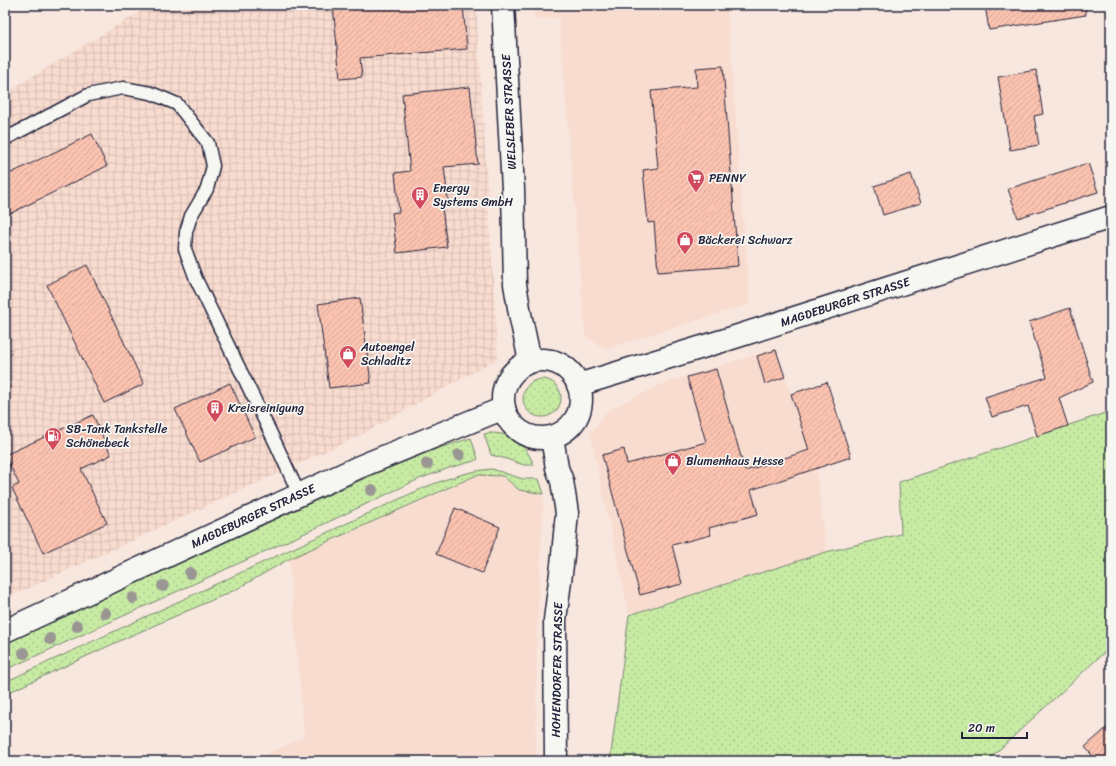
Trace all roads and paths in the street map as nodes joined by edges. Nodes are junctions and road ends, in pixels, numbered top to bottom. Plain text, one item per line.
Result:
1 (503, 5) edge
2 (5, 139) edge
3 (1111, 217) edge
4 (530, 361) junction
5 (578, 385) junction
6 (504, 408) junction
7 (552, 437) junction
8 (299, 494) junction
9 (5, 631) edge
10 (556, 761) edge

1 - 4 main road, WELSLEBER STRASSE
2 - 8 lane
3 - 5 main road, MAGDEBURGER STRASSE
4 - 5 main road
4 - 6 main road
5 - 7 main road
6 - 7 main road
6 - 8 main road, MAGDEBURGER STRASSE
7 - 10 main road, HOHENDORFER STRASSE
8 - 9 main road, MAGDEBURGER STRASSE

